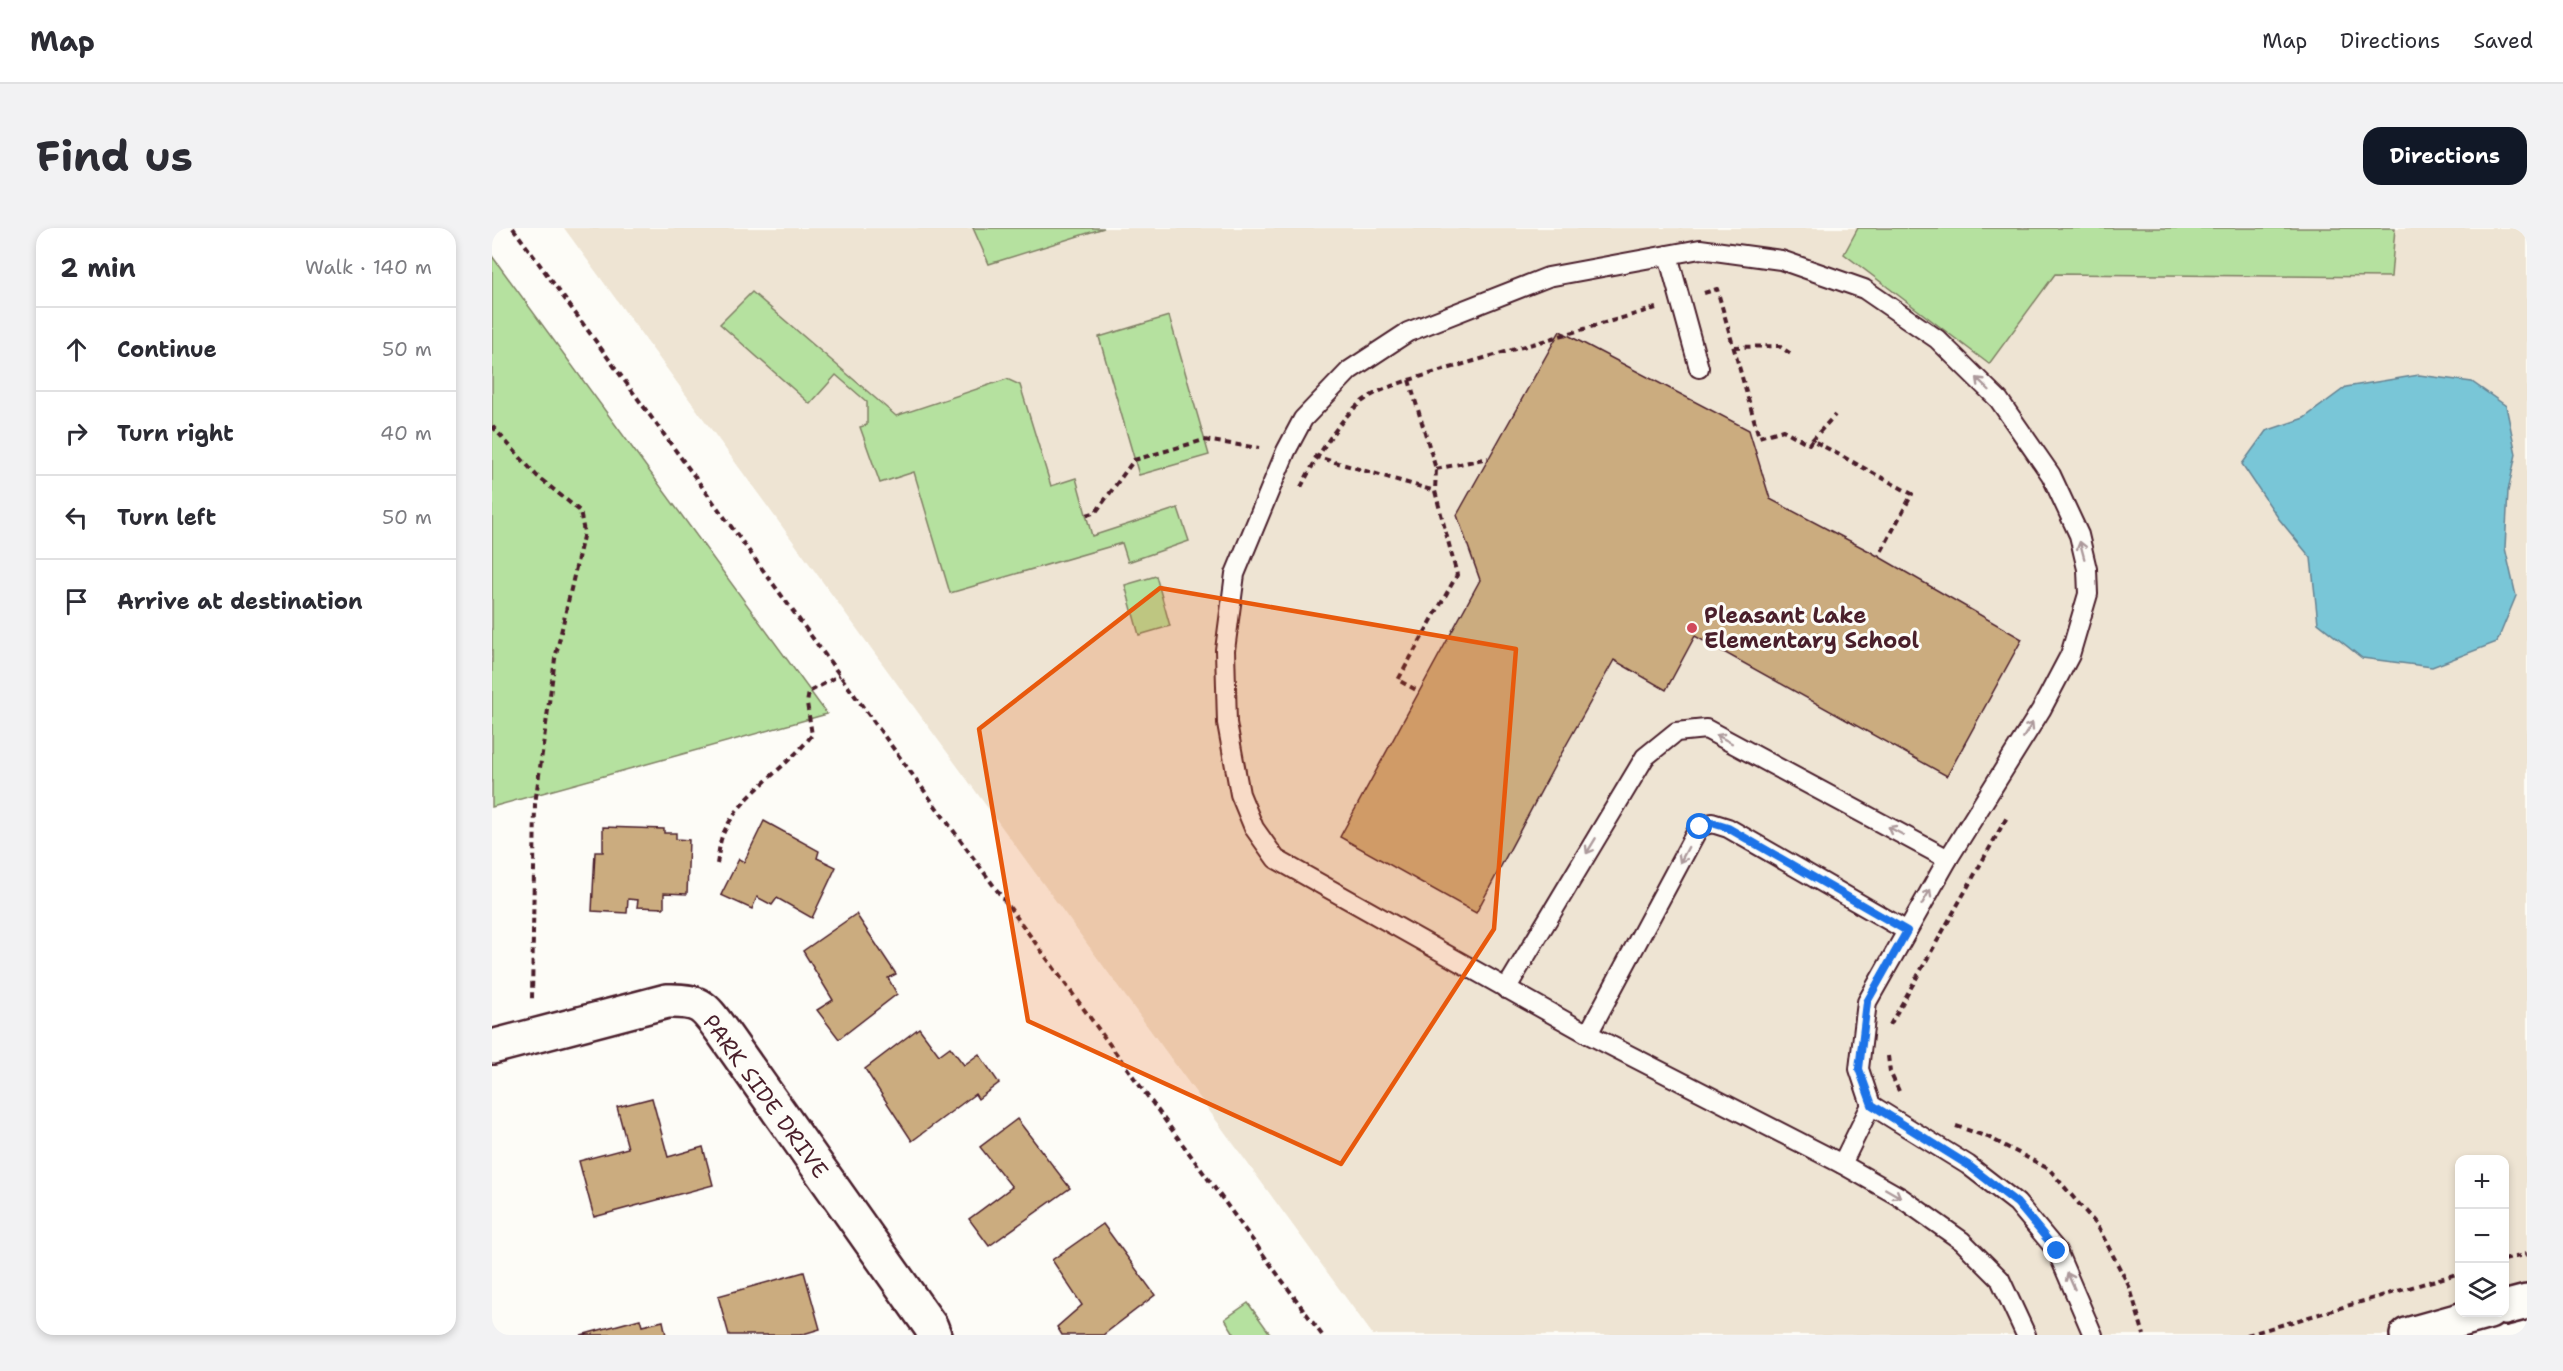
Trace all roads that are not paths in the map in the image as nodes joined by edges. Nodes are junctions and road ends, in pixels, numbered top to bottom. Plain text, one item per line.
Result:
1 (1668, 255) junction
2 (1699, 368) dead end
3 (1948, 859) junction
4 (1907, 931) junction
5 (1506, 988) junction
6 (1587, 1034) junction
7 (492, 1047) edge
8 (1872, 1105) junction
9 (1842, 1164) junction
10 (2527, 1302) edge
11 (2509, 1307) edge
12 (2471, 1317) edge
13 (934, 1335) edge
14 (2026, 1335) edge
15 (2093, 1335) edge
16 (2407, 1335) edge

1 - 2 lane
3 -> 1 lane
1 - 5 lane
4 -> 3 lane
3 -> 5 lane
4 -> 6 lane
4 - 8 lane
5 - 6 lane
6 - 9 lane
7 - 13 street, PARK SIDE DRIVE
8 - 9 lane
15 -> 8 lane
9 -> 14 lane
10 - 11 street
12 - 16 street

